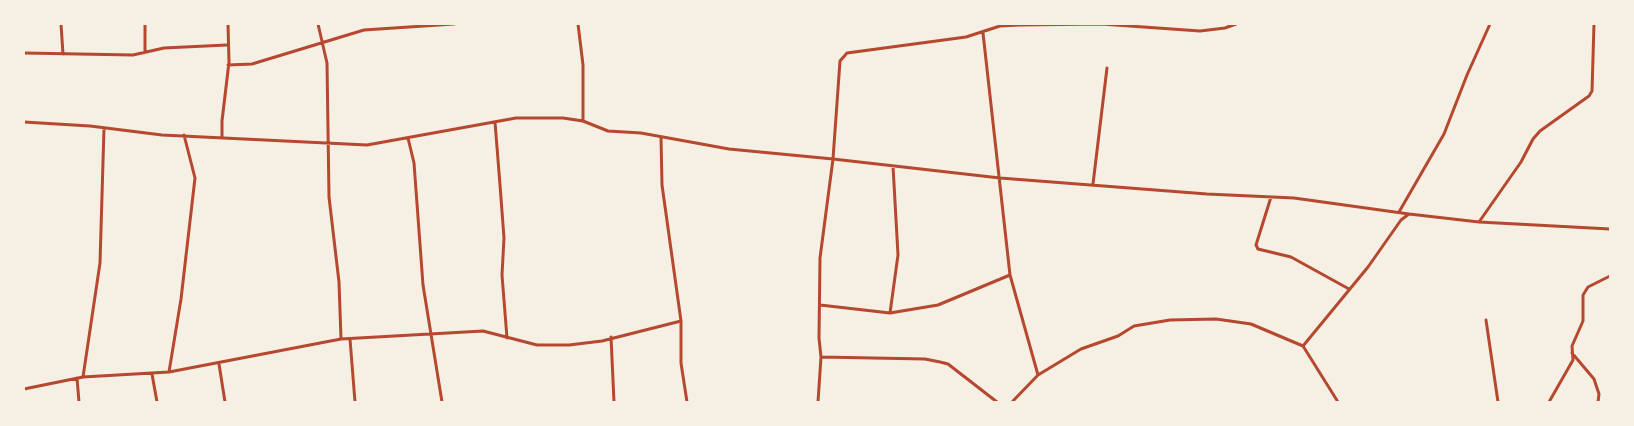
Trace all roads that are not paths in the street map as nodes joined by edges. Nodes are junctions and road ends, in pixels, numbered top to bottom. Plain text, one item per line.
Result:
1 (61, 24) edge
2 (145, 24) edge
3 (228, 24) edge
4 (318, 24) edge
5 (454, 24) edge
6 (578, 24) edge
7 (1236, 24) edge
8 (1490, 24) edge
9 (1594, 24) edge
10 (406, 26) edge
11 (983, 33) junction
12 (323, 44) junction
13 (228, 45) junction
14 (145, 52) junction
15 (24, 53) edge
16 (63, 54) junction
17 (228, 65) junction
18 (1107, 68) dead end
19 (24, 122) edge
20 (494, 122) junction
21 (583, 122) junction
22 (104, 128) junction
23 (184, 135) junction
24 (222, 137) junction
25 (660, 137) junction
26 (408, 138) junction
27 (328, 142) junction
28 (833, 159) junction
29 (893, 166) junction
30 (1000, 178) junction
31 (1093, 184) junction
32 (1271, 197) junction
33 (1399, 212) junction
34 (1409, 214) junction
35 (1479, 222) junction
36 (1610, 229) edge
37 (1010, 275) junction
38 (1610, 276) edge
39 (1349, 289) junction
40 (820, 305) junction
41 (890, 313) junction
42 (1486, 320) dead end
43 (681, 321) junction
44 (431, 334) junction
45 (611, 337) junction
46 (507, 338) junction
47 (341, 339) junction
48 (350, 339) junction
49 (1303, 346) junction
50 (1572, 353) junction
51 (821, 357) junction
52 (219, 364) junction
53 (169, 372) junction
54 (152, 374) junction
55 (1038, 375) junction
56 (83, 376) junction
57 (77, 378) junction
58 (24, 389) edge
59 (78, 402) edge
60 (157, 402) edge
61 (225, 402) edge
62 (355, 402) edge
63 (442, 402) edge
64 (614, 402) edge
65 (687, 402) edge
66 (818, 402) edge
67 (997, 402) edge
68 (1012, 402) edge
69 (1338, 402) edge
70 (1498, 402) edge
71 (1549, 402) edge
72 (1598, 402) edge

1 - 16 street
2 - 14 street
3 - 13 street
4 - 12 street
5 - 10 street
6 - 21 street
7 - 11 street
8 - 33 street
9 - 35 street
10 - 12 street
11 - 28 street
11 - 30 street
12 - 17 street
12 - 27 street
13 - 14 street
13 - 17 street
14 - 16 street
15 - 16 street
17 - 24 street
18 - 31 street
19 - 22 street
20 - 21 street
20 - 26 street
20 - 46 street
21 - 25 street
22 - 23 street
22 - 56 street
23 - 24 street
23 - 53 street
24 - 27 street
25 - 28 street
25 - 43 street
26 - 27 street
26 - 44 street
27 - 47 street
28 - 29 street
28 - 40 street
29 - 30 street
29 - 41 street
30 - 31 street
30 - 37 street
31 - 32 street
32 - 33 street
32 - 39 street
33 - 34 street
34 - 35 street
34 - 39 street
35 - 36 street
37 - 41 street
37 - 55 street
38 - 50 street
39 - 49 street
40 - 41 street
40 - 51 street
42 - 70 street
43 - 45 street
43 - 65 street
44 - 46 street
44 - 48 street
44 - 63 street
45 - 46 street
45 - 64 street
47 - 48 street
47 - 52 street
48 - 62 street
49 - 55 street
49 - 69 street
50 - 71 street
50 - 72 street
51 - 66 street
51 - 67 street
52 - 53 street
52 - 61 street
53 - 54 street
54 - 56 street
54 - 60 street
55 - 68 street
56 - 57 street
57 - 58 street
57 - 59 street

